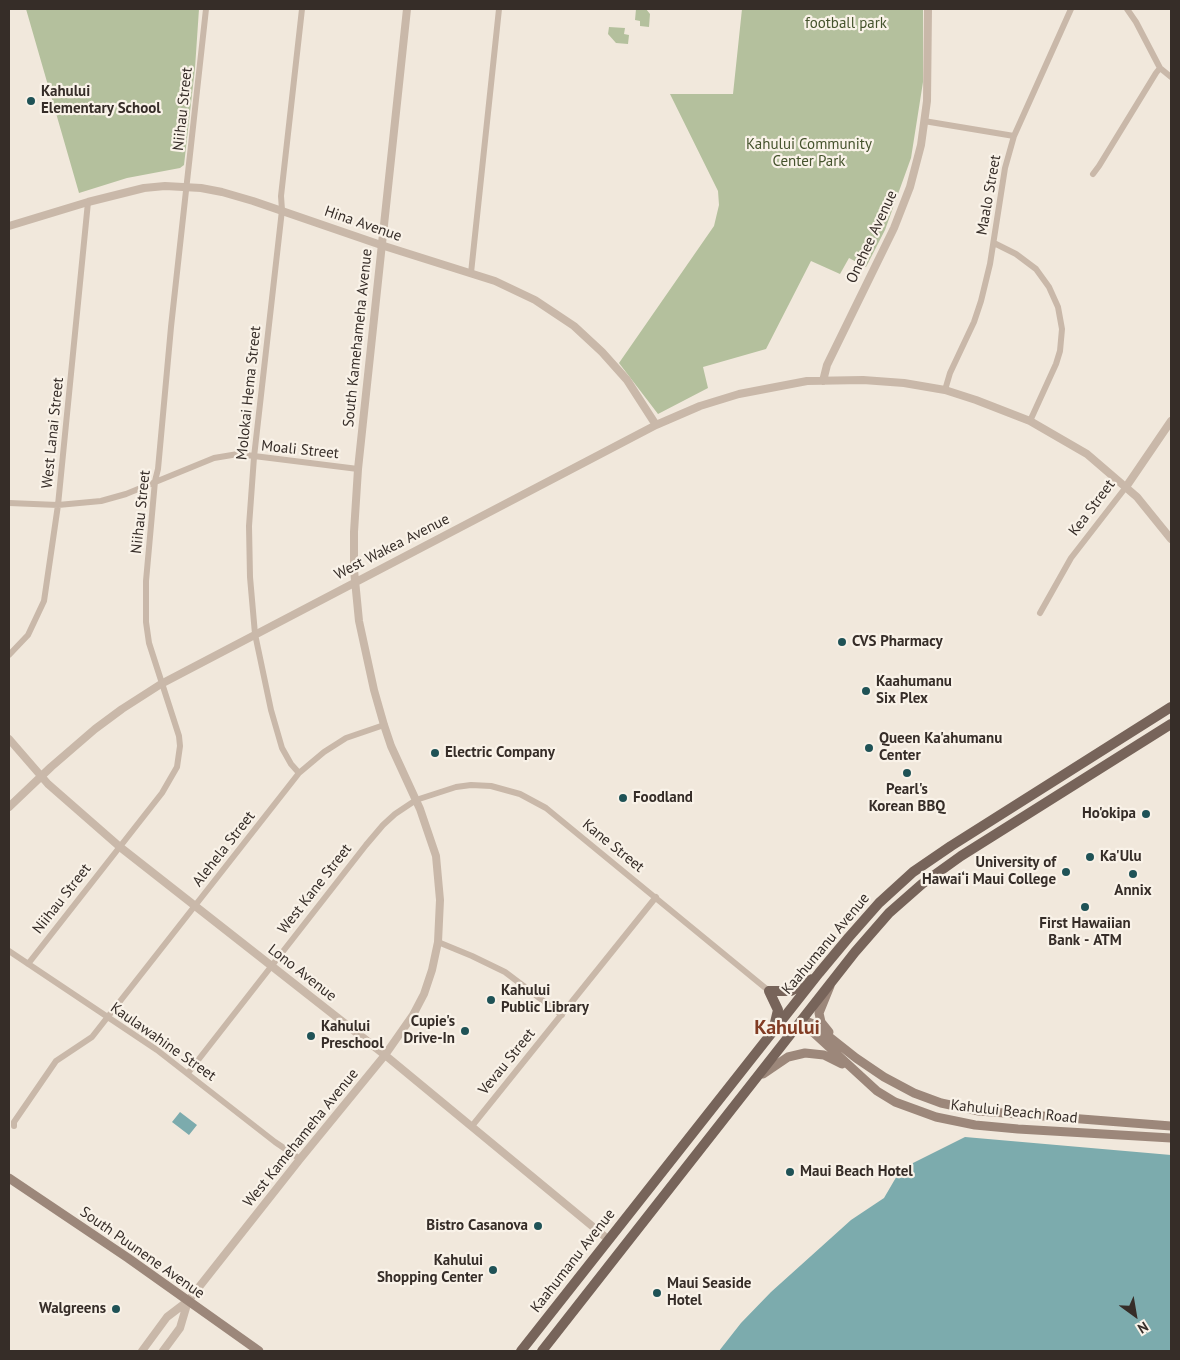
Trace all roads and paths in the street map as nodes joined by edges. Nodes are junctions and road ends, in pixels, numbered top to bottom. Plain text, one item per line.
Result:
1 (206, 9) edge
2 (302, 9) edge
3 (407, 9) edge
4 (499, 9) edge
5 (928, 9) edge
6 (1071, 9) edge
7 (1127, 9) edge
8 (1160, 68) junction
9 (1171, 78) edge
10 (924, 121) junction
11 (1014, 136) junction
12 (1093, 174) dead end
13 (187, 187) junction
14 (88, 202) junction
15 (282, 210) junction
16 (9, 226) edge
17 (994, 243) junction
18 (381, 246) junction
19 (471, 273) junction
20 (823, 381) junction
21 (945, 390) junction
22 (1030, 421) junction
23 (1171, 421) edge
24 (656, 425) junction
25 (254, 457) junction
26 (358, 469) junction
27 (155, 481) junction
28 (1126, 487) junction
29 (9, 503) edge
30 (58, 505) junction
31 (1171, 539) edge
32 (356, 581) junction
33 (1040, 613) dead end
34 (254, 634) junction
35 (9, 656) edge
36 (161, 684) junction
37 (1171, 707) edge
38 (384, 724) junction
39 (1171, 724) edge
40 (9, 739) edge
41 (299, 773) junction
42 (41, 776) junction
43 (416, 800) junction
44 (1020, 802) junction
45 (9, 807) edge
46 (1028, 814) junction
47 (120, 846) junction
48 (656, 897) junction
49 (196, 906) junction
50 (438, 942) junction
51 (9, 951) edge
52 (28, 964) junction
53 (271, 966) junction
54 (819, 973) junction
55 (830, 986) junction
56 (769, 991) junction
57 (791, 1010) junction
58 (562, 1015) junction
59 (107, 1018) junction
60 (803, 1020) junction
61 (772, 1034) junction
62 (842, 1048) junction
63 (385, 1055) junction
64 (188, 1073) junction
65 (862, 1078) junction
66 (755, 1081) junction
67 (914, 1093) junction
68 (907, 1107) junction
69 (14, 1126) dead end
70 (472, 1126) junction
71 (1171, 1126) edge
72 (698, 1128) junction
73 (710, 1138) junction
74 (1171, 1138) edge
75 (300, 1159) junction
76 (9, 1178) edge
77 (609, 1240) junction
78 (622, 1249) junction
79 (188, 1301) junction
80 (142, 1351) edge
81 (163, 1351) edge
82 (259, 1351) edge
83 (523, 1351) edge
84 (542, 1351) edge

1 - 13 street, Niihau Street
2 - 15 street, Molokai Hema Street
3 - 18 street, South Kamehameha Avenue
4 - 19 street
5 - 10 street, Onehee Avenue
6 - 11 street, Maalo Street
7 - 8 street
8 - 9 street
8 - 12 street
10 - 11 street
10 - 20 street, Onehee Avenue
11 - 17 street, Maalo Street
13 - 14 street, Hina Avenue
13 - 15 street, Hina Avenue
13 - 27 street, Niihau Street
14 - 16 street, Hina Avenue
14 - 30 street, West Lanai Street
15 - 18 street, Hina Avenue
15 - 25 street, Molokai Hema Street
17 - 21 street, Maalo Street
17 - 22 street
18 - 19 street, Hina Avenue
18 - 26 street, South Kamehameha Avenue
19 - 24 street, Hina Avenue
20 - 21 street, West Wakea Avenue
20 - 24 street, West Wakea Avenue
21 - 22 street, West Wakea Avenue
22 - 28 street, West Wakea Avenue
23 - 28 street, Kea Street
24 - 32 street, West Wakea Avenue
25 - 26 street, Moali Street
25 - 27 street, Moali Street
25 - 34 street, Molokai Hema Street
26 - 32 street, South Kamehameha Avenue
27 - 30 street, Moali Street
27 - 36 street, Niihau Street
28 - 31 street, West Wakea Avenue
28 - 33 street, Kea Street
29 - 30 street, Moali Street
30 - 35 street, West Lanai Street
32 - 34 street, West Wakea Avenue
32 - 38 street, West Kamehameha Avenue
34 - 36 street, West Wakea Avenue
34 - 41 street, Molokai Hema Street
36 - 42 street, West Wakea Avenue
36 - 47 street, Niihau Street
37 - 44 main road, Kaahumanu Avenue
38 - 41 street, Alehela Street
38 - 43 street, West Kamehameha Avenue
39 - 46 main road, Kaahumanu Avenue
40 - 42 street, Lono Avenue
41 - 49 street, Alehela Street
42 - 45 street, West Wakea Avenue
42 - 47 street, Lono Avenue
43 - 48 street, Kane Street
43 - 50 street, West Kamehameha Avenue
43 - 53 street, West Kane Street
44 - 46 main road
44 - 54 main road, Kaahumanu Avenue
46 - 55 main road, Kaahumanu Avenue
47 - 49 street, Lono Avenue
47 - 52 street, Niihau Street
48 - 56 street, Kane Street
48 - 58 street, Vevau Street
49 - 53 street, Lono Avenue
49 - 59 street, Alehela Street
50 - 58 street
50 - 63 street, West Kamehameha Avenue
51 - 52 street, Kaulawahine Street
52 - 59 street, Kaulawahine Street
53 - 63 street, Lono Avenue
53 - 64 street, West Kane Street
54 - 56 main road
54 - 57 main road, Kaahumanu Avenue
55 - 60 main road, Kaahumanu Avenue
55 - 62 main road
56 - 57 main road
56 - 61 main road
57 - 60 main road
57 - 61 main road, Kaahumanu Avenue
58 - 70 street, Vevau Street
59 - 64 street, Kaulawahine Street
59 - 69 street, Alehela Street
60 - 62 main road, Kahului Beach Road
60 - 65 main road, Kahului Beach Road
60 - 66 main road, Kaahumanu Avenue
61 - 72 main road, Kaahumanu Avenue
62 - 67 main road, Kahului Beach Road
63 - 70 street, Lono Avenue
63 - 75 street, West Kamehameha Avenue
64 - 75 street, Kaulawahine Street
65 - 66 main road
65 - 68 main road, Kahului Beach Road
66 - 73 main road, Kaahumanu Avenue
67 - 68 main road
67 - 71 main road, Kahului Beach Road
68 - 74 main road, Kahului Beach Road
70 - 77 street, Lono Avenue
72 - 73 main road
72 - 77 main road, Kaahumanu Avenue
73 - 78 main road, Kaahumanu Avenue
75 - 79 street, West Kamehameha Avenue
76 - 79 main road, South Puunene Avenue
77 - 78 main road
77 - 83 main road, Kaahumanu Avenue
78 - 84 main road, Kaahumanu Avenue
79 - 80 street
79 - 81 street
79 - 82 main road, South Puunene Avenue

